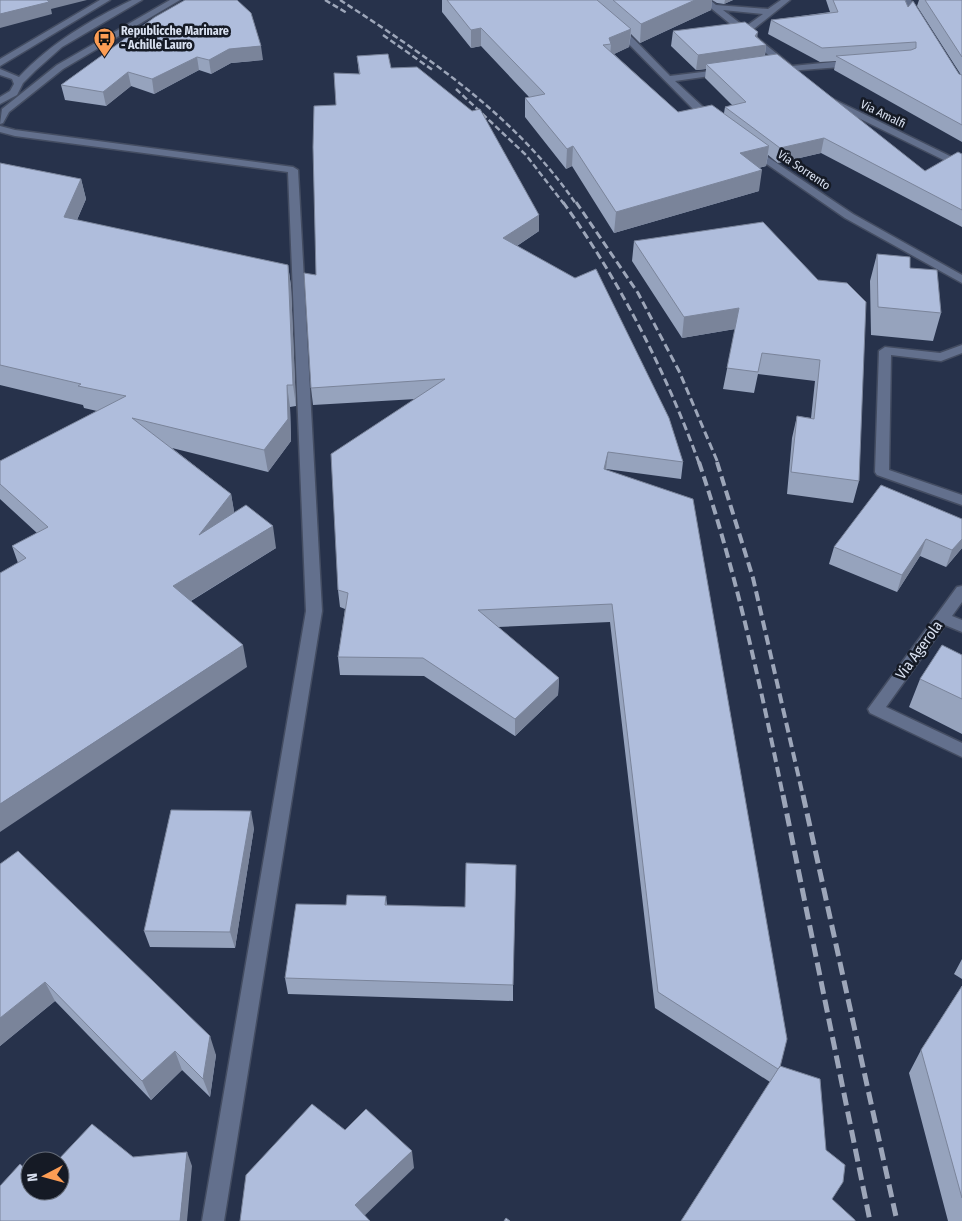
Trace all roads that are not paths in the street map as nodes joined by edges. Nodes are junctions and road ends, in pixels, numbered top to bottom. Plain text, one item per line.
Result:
1 (106, 0) edge
2 (138, 0) edge
3 (176, 0) edge
4 (705, 0) edge
5 (786, 0) edge
6 (907, 0) edge
7 (713, 7) junction
8 (770, 12) junction
9 (610, 21) edge
10 (924, 29) edge
11 (744, 32) junction
12 (869, 62) edge
13 (0, 63) edge
14 (734, 69) edge
15 (791, 69) junction
16 (0, 72) edge
17 (668, 79) junction
18 (804, 79) edge
19 (19, 82) junction
20 (824, 95) edge
21 (0, 101) edge
22 (0, 121) edge
23 (720, 126) edge
24 (0, 129) edge
25 (741, 142) edge
26 (962, 166) edge
27 (962, 280) edge
28 (962, 349) edge
29 (962, 500) edge
30 (962, 591) edge
31 (943, 618) junction
32 (962, 626) edge
33 (962, 750) edge
34 (213, 1221) edge

1 - 13 street
2 - 19 street
3 - 22 street
4 - 7 street
5 - 8 street
6 - 10 street
7 - 8 street
7 - 11 street
8 - 11 street
9 - 17 street
11 - 15 street
12 - 15 street
14 - 17 street
15 - 18 street
16 - 19 street
17 - 23 street
19 - 21 street
20 - 26 street, Via Amalfi
24 - 34 street
25 - 27 street, Via Sorrento
28 - 29 street
30 - 31 street, Via Agerola
31 - 32 street
31 - 33 street, Via Agerola

